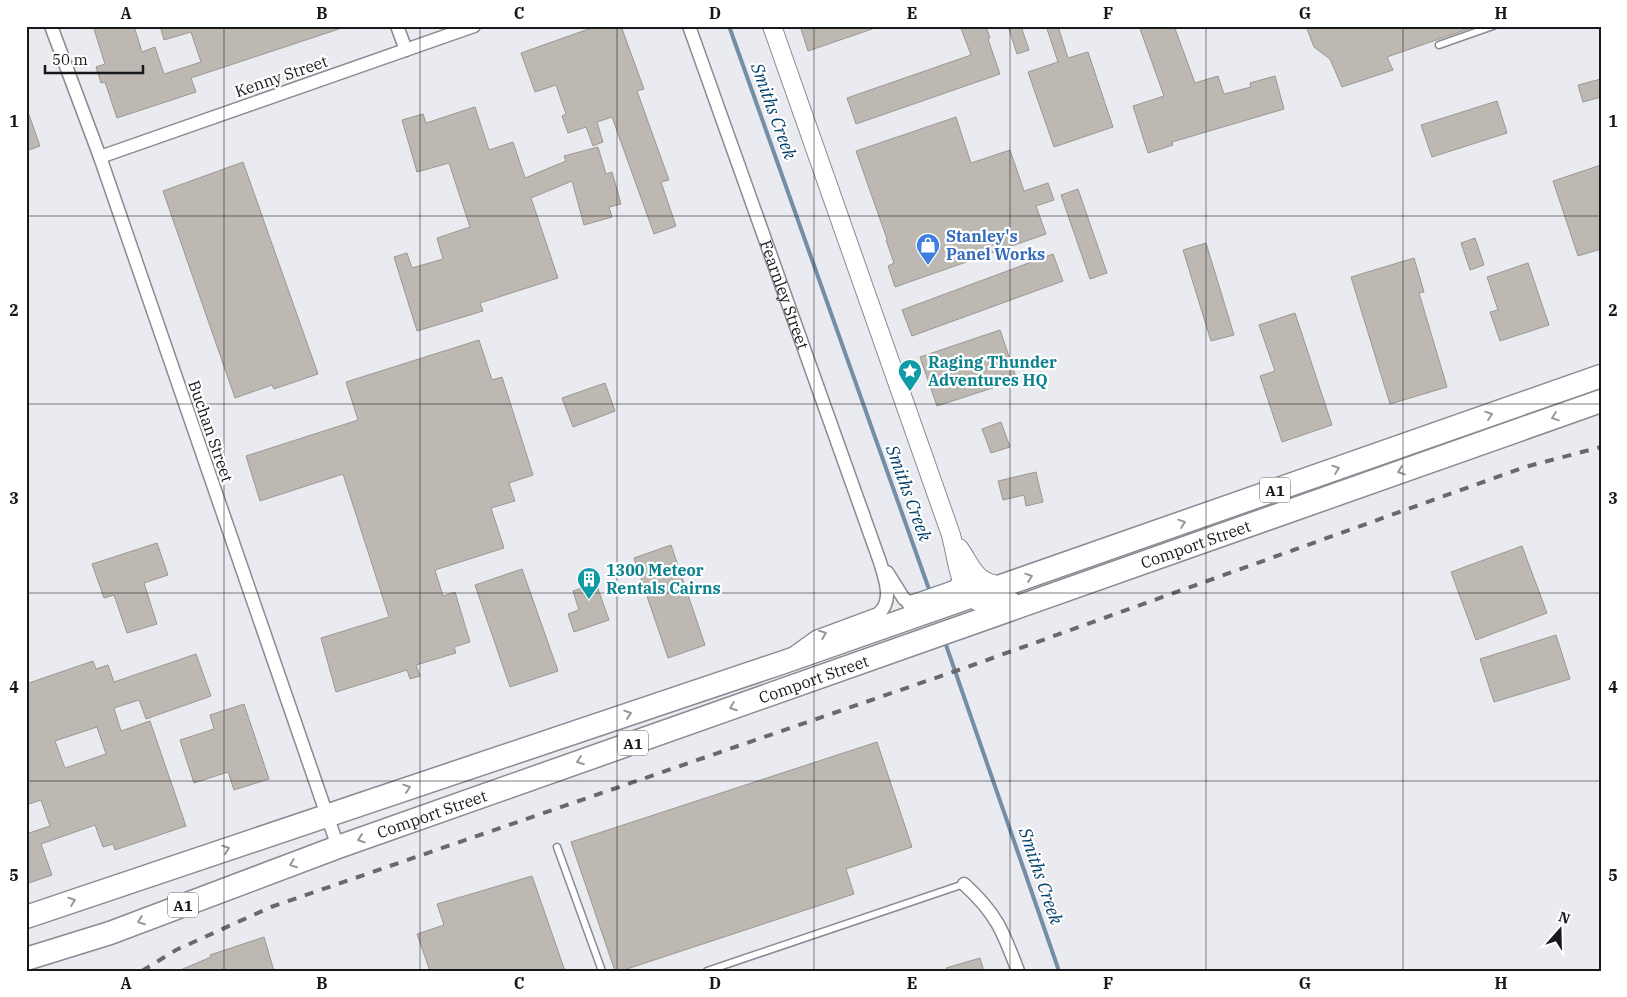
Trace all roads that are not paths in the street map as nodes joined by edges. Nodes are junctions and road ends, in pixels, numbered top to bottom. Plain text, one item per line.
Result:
1 (51, 26) edge
2 (397, 26) edge
3 (474, 26) edge
4 (689, 26) edge
5 (772, 26) edge
6 (1493, 26) edge
7 (1440, 45) dead end
8 (406, 50) junction
9 (100, 157) junction
10 (1601, 376) edge
11 (1601, 401) edge
12 (951, 535) junction
13 (880, 562) junction
14 (1114, 574) junction
15 (1004, 586) junction
16 (960, 593) junction
17 (917, 609) junction
18 (784, 662) junction
19 (328, 814) junction
20 (338, 847) junction
21 (557, 847) dead end
22 (964, 884) joint
23 (26, 917) edge
24 (110, 933) junction
25 (26, 958) edge
26 (29, 971) edge
27 (602, 971) edge
28 (707, 971) edge
29 (1018, 971) edge

1 - 9 street, Buchan Street
2 - 8 street
3 - 8 street, Kenny Street
4 - 13 street, Fearnley Street
5 - 12 street
6 - 7 lane
8 - 9 street, Kenny Street
9 - 19 street, Buchan Street
15 -> 10 highway, Comport Street / A1
11 -> 14 highway, Comport Street / A1
12 - 15 street
12 - 16 street
13 - 17 street, Fearnley Street
18 -> 13 street, Fearnley Street
14 - 16 street
14 -> 20 highway, Comport Street / A1
15 - 16 highway, Comport Street / A1
16 - 17 highway, Comport Street / A1
17 - 18 highway, Comport Street / A1
19 -> 18 highway, Comport Street / A1
19 - 20 street, Buchan Street
23 -> 19 highway, Comport Street / A1
20 -> 24 highway, Comport Street / A1
21 - 27 lane
22 - 28 lane
22 - 29 street
24 - 25 highway, Comport Street / A1
24 - 26 highway

